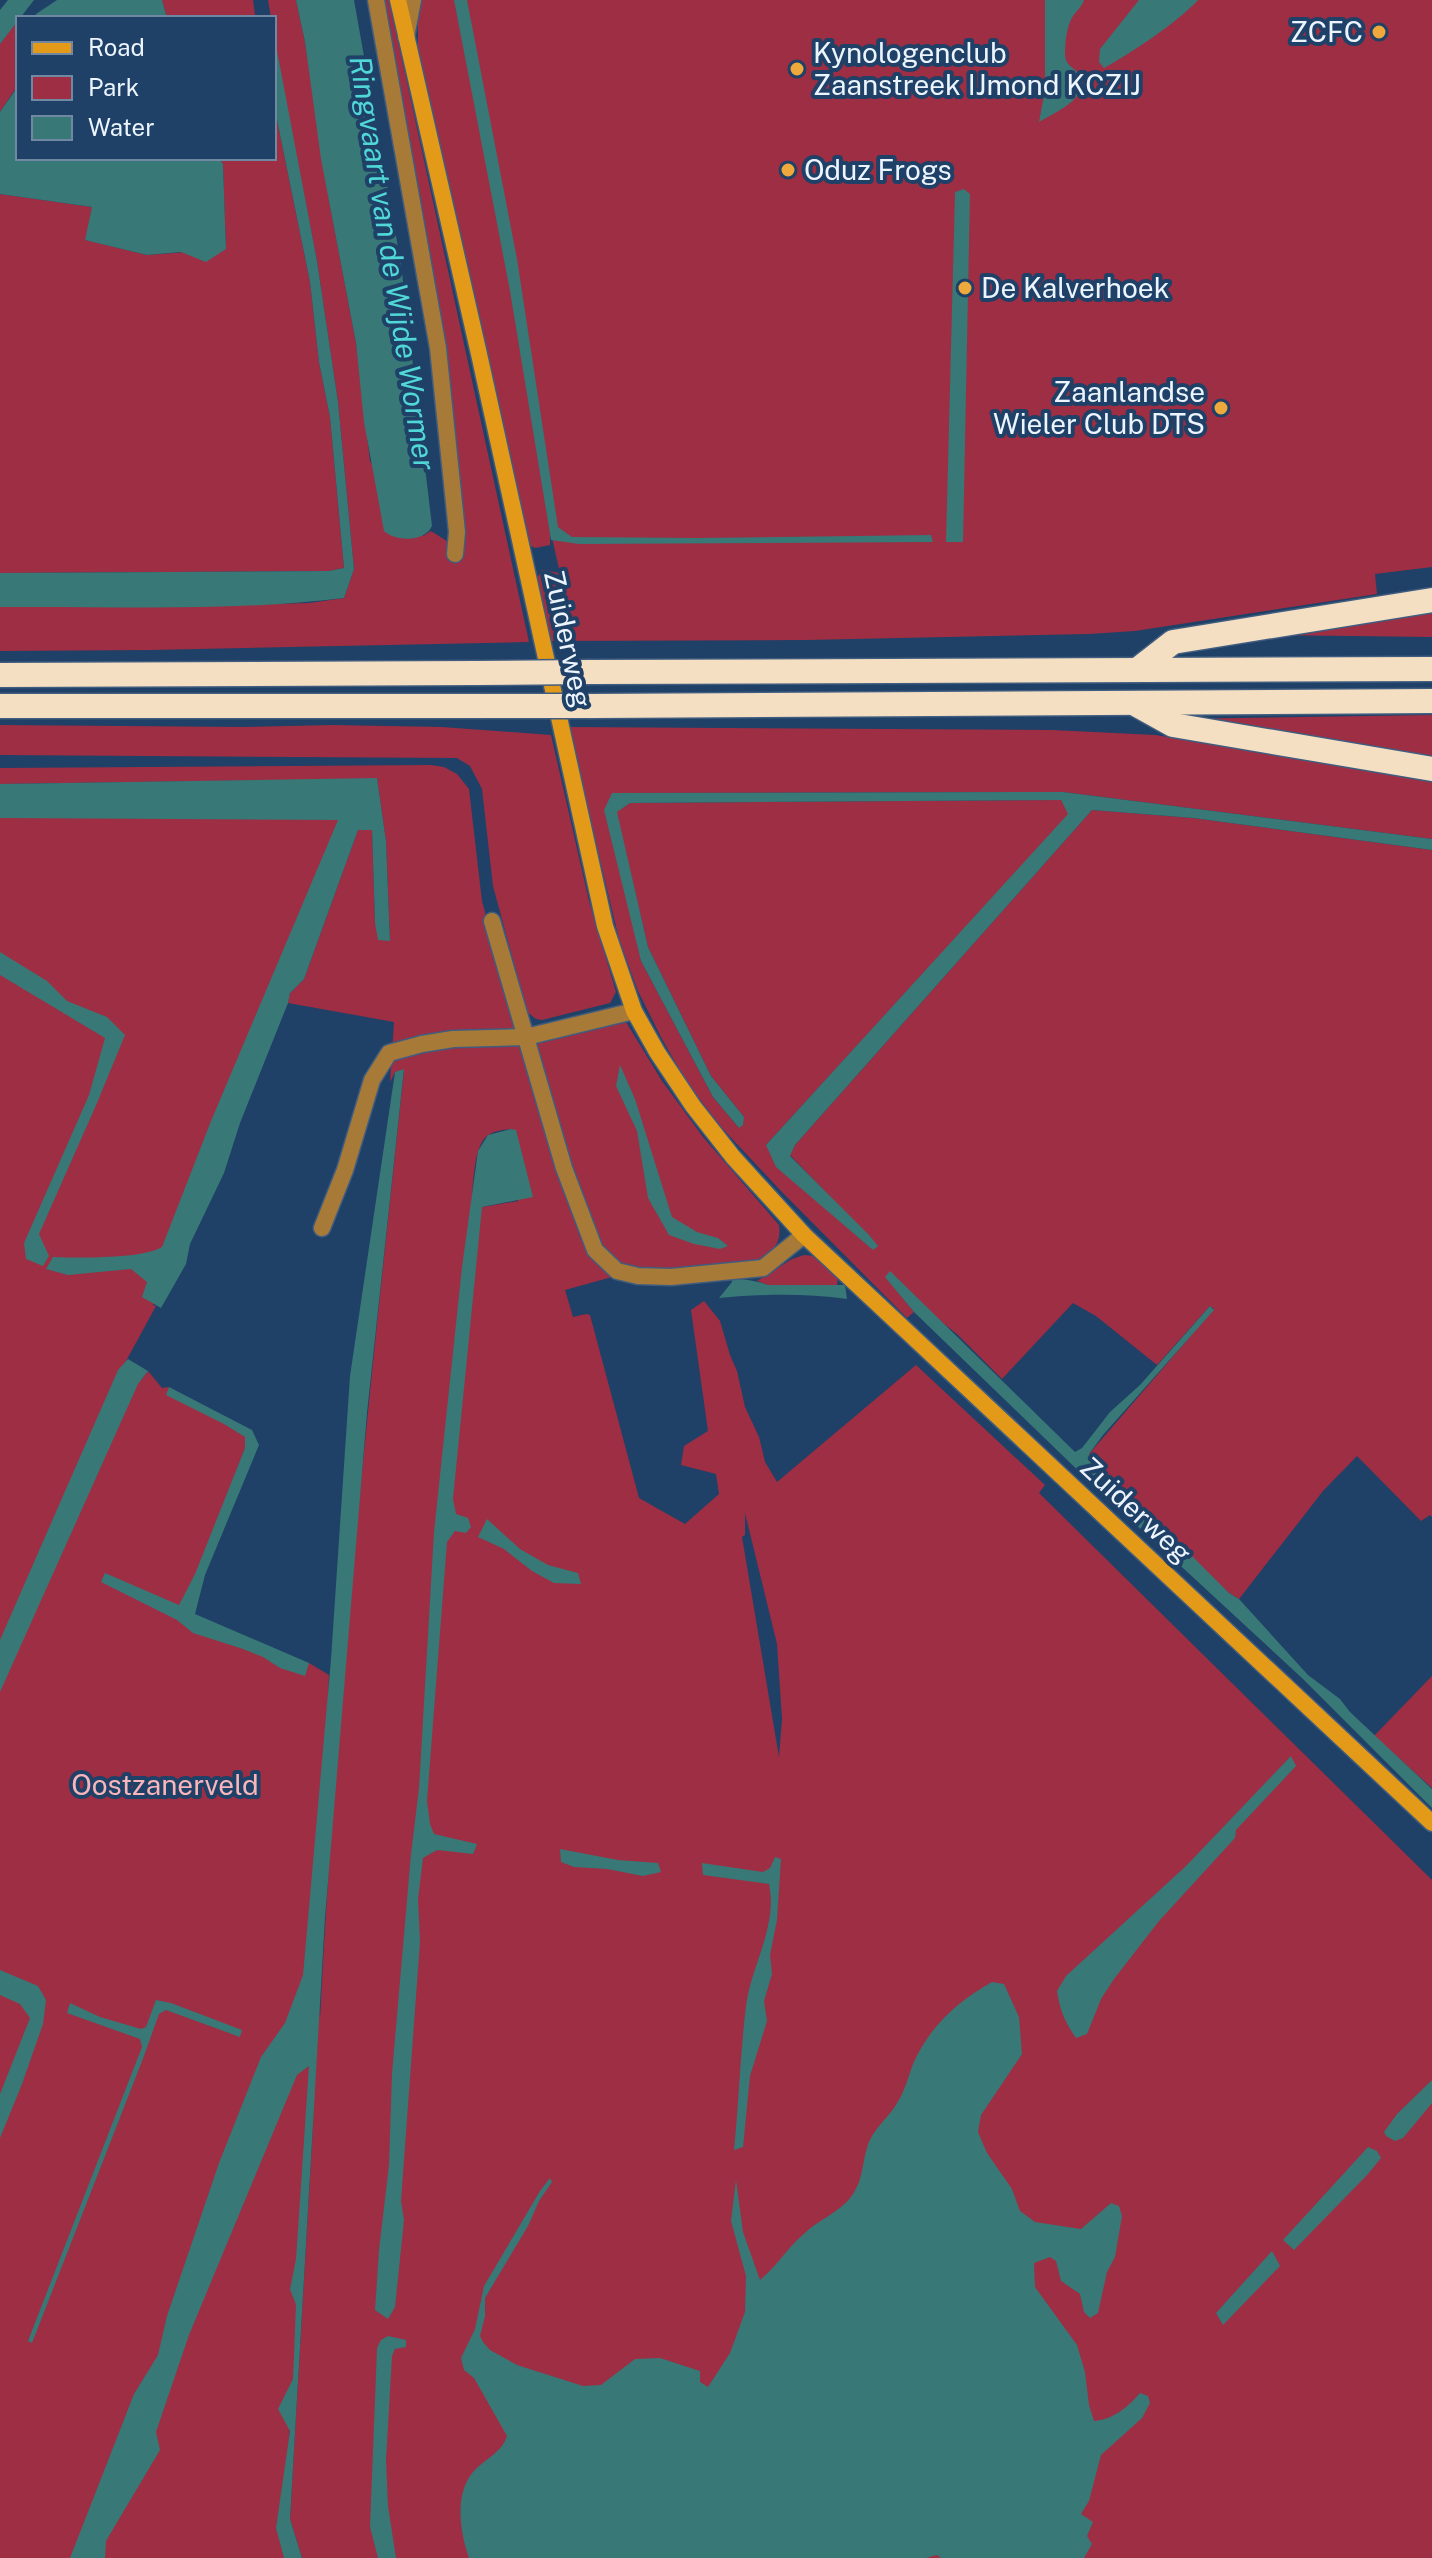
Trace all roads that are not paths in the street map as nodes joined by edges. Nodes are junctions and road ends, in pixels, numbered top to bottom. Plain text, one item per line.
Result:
1 (376, 0) edge
2 (398, 0) edge
3 (413, 0) edge
4 (405, 38) junction
5 (455, 554) dead end
6 (1432, 600) edge
7 (1432, 669) edge
8 (1137, 670) junction
9 (0, 675) edge
10 (1432, 701) edge
11 (1134, 703) junction
12 (0, 706) edge
13 (1432, 769) edge
14 (492, 921) dead end
15 (634, 1011) junction
16 (526, 1037) junction
17 (322, 1228) dead end
18 (804, 1235) junction
19 (1432, 1823) edge

1 - 5 street
2 - 4 street, Zuiderweg
3 - 4 street
4 - 15 street, Zuiderweg
6 - 8 highway
7 - 8 highway
8 - 9 highway, bridge
10 - 11 highway
11 - 12 highway, bridge
11 - 13 highway
14 - 16 street
15 - 16 street
15 - 18 street, Zuiderweg
16 - 17 street
16 - 18 street
18 - 19 street, Zuiderweg

